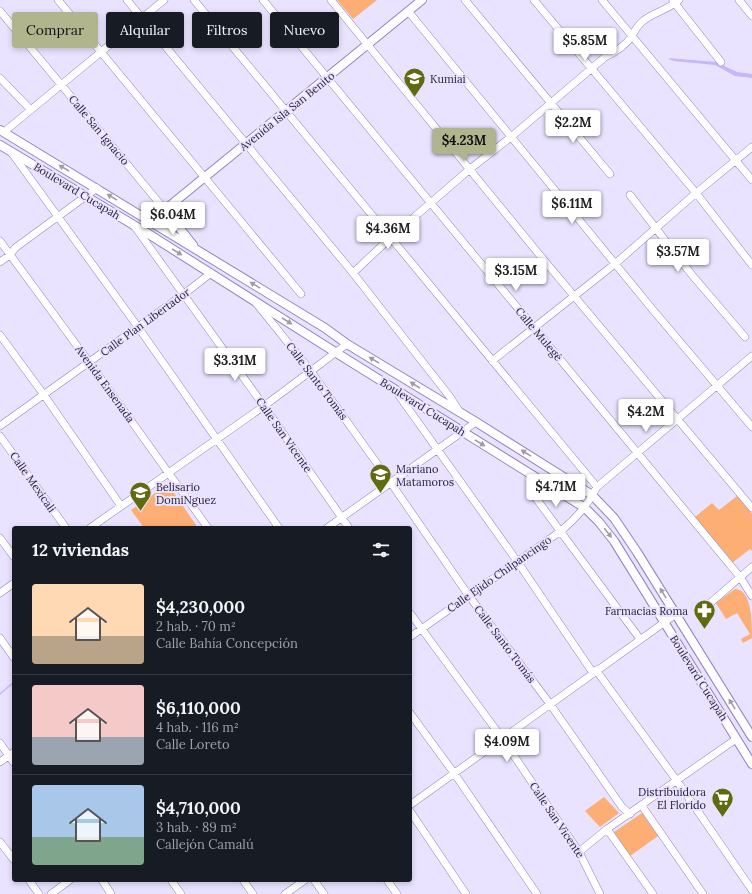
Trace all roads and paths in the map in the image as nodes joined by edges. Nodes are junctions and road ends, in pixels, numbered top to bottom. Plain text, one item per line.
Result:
1 (58, 0) edge
2 (127, 0) edge
3 (164, 0) edge
4 (194, 0) edge
5 (263, 0) edge
6 (331, 0) edge
7 (422, 0) edge
8 (465, 0) edge
9 (534, 0) edge
10 (602, 0) edge
11 (739, 0) edge
12 (675, 1) edge
13 (0, 11) edge
14 (408, 11) junction
15 (137, 12) edge
16 (149, 12) edge
17 (752, 16) edge
18 (632, 36) junction
19 (368, 44) junction
20 (107, 48) edge
21 (167, 48) edge
22 (102, 52) junction
23 (721, 62) dead end
24 (592, 69) junction
25 (0, 78) edge
26 (327, 78) junction
27 (61, 85) junction
28 (551, 103) junction
29 (31, 110) junction
30 (286, 111) junction
31 (2, 131) edge
32 (511, 137) junction
33 (246, 144) junction
34 (0, 145) edge
35 (752, 147) edge
36 (10, 150) junction
37 (736, 160) junction
38 (470, 169) junction
39 (610, 174) dead end
40 (204, 177) junction
41 (752, 180) edge
42 (97, 188) junction
43 (696, 193) junction
44 (630, 195) dead end
45 (86, 196) junction
46 (430, 204) junction
47 (164, 210) junction
48 (58, 216) junction
49 (151, 221) junction
50 (134, 225) junction
51 (655, 229) junction
52 (390, 238) junction
53 (0, 241) edge
54 (198, 250) junction
55 (8, 253) junction
56 (0, 255) edge
57 (0, 262) edge
58 (616, 263) junction
59 (752, 265) edge
60 (211, 273) junction
61 (353, 273) junction
62 (184, 294) junction
63 (301, 294) dead end
64 (574, 295) junction
65 (254, 300) junction
66 (138, 327) junction
67 (534, 327) junction
68 (325, 328) junction
69 (0, 335) edge
70 (745, 337) dead end
71 (315, 339) junction
72 (347, 344) junction
73 (335, 352) junction
74 (752, 356) edge
75 (492, 361) junction
76 (89, 362) junction
77 (310, 370) junction
78 (718, 385) junction
79 (395, 390) junction
80 (44, 395) junction
81 (264, 406) junction
82 (459, 412) junction
83 (678, 418) junction
84 (476, 422) junction
85 (0, 426) edge
86 (752, 427) edge
87 (462, 432) junction
88 (0, 436) edge
89 (217, 440) junction
90 (438, 449) junction
91 (637, 454) junction
92 (169, 473) junction
93 (391, 483) junction
94 (597, 487) junction
95 (592, 496) junction
96 (535, 497) dead end
97 (121, 506) junction
98 (585, 508) junction
99 (752, 508) edge
100 (342, 518) junction
101 (65, 526) edge
102 (93, 526) edge
103 (207, 526) edge
104 (278, 526) edge
105 (331, 526) edge
106 (348, 526) edge
107 (561, 531) junction
108 (0, 538) edge
109 (12, 555) edge
110 (518, 561) junction
111 (752, 567) edge
112 (740, 577) junction
113 (12, 584) edge
114 (0, 593) edge
115 (469, 596) junction
116 (752, 596) edge
117 (701, 611) dead end
118 (676, 614) junction
119 (412, 616) edge
120 (664, 622) junction
121 (422, 629) junction
122 (412, 636) edge
123 (0, 638) edge
124 (640, 639) junction
125 (12, 655) edge
126 (595, 672) junction
127 (550, 704) junction
128 (412, 715) edge
129 (752, 737) edge
130 (502, 738) junction
131 (736, 739) junction
132 (0, 743) edge
133 (11, 754) edge
134 (0, 762) edge
135 (752, 764) edge
136 (454, 773) junction
137 (677, 781) junction
138 (412, 803) edge
139 (642, 806) junction
140 (412, 814) edge
141 (630, 814) junction
142 (607, 829) junction
143 (0, 842) edge
144 (579, 852) junction
145 (12, 857) edge
146 (30, 882) edge
147 (67, 882) edge
148 (103, 882) edge
149 (172, 882) edge
150 (244, 882) edge
151 (302, 882) edge
152 (315, 882) edge
153 (388, 882) edge
154 (752, 890) edge
155 (535, 892) edge
156 (39, 894) edge
157 (51, 894) edge
158 (111, 894) edge
159 (181, 894) edge
160 (253, 894) edge
161 (285, 894) edge
162 (324, 894) edge
163 (397, 894) edge
164 (466, 894) edge
165 (526, 894) edge
166 (600, 894) edge
167 (653, 894) edge
168 (703, 894) edge

1 - 22 street
2 - 15 street
3 - 16 street
4 - 30 street
5 - 26 street, Calle Mulegé
6 - 19 street
7 - 14 main road, Avenida Isla San Benito
8 - 28 street
9 - 24 street
10 - 18 street
11 - 17 street
12 - 18 street
12 - 23 street
13 - 27 street, Calle San Ignacio
14 - 19 main road, Avenida Isla San Benito
14 - 32 street
18 - 24 street
18 - 37 street
19 - 26 main road, Avenida Isla San Benito
19 - 38 street
20 - 22 street
21 - 33 street
22 - 27 street
22 - 40 street
24 - 28 street
24 - 43 street
25 - 29 street
26 - 30 main road, Avenida Isla San Benito
26 - 46 street, Calle Mulegé
27 - 29 street
27 - 47 street, Calle San Ignacio
28 - 32 street
28 - 39 street
29 - 31 street
30 - 33 main road, Avenida Isla San Benito
30 - 52 street
42 -> 31 main road, Boulevard Cucapah
32 - 38 street
32 - 58 street
33 - 40 main road, Avenida Isla San Benito
33 - 61 street
34 - 36 main road, Boulevard Cucapah
35 - 37 street
36 - 45 main road, Boulevard Cucapah
36 - 48 street
37 - 41 street
37 - 43 street
38 - 46 street
38 - 64 street
40 - 47 main road, Avenida Isla San Benito
40 - 63 street
42 - 45 street
49 -> 42 main road, Boulevard Cucapah
43 - 51 street
43 - 59 street
44 - 51 street
45 - 48 street
45 - 50 main road, Boulevard Cucapah
46 - 52 street
46 - 67 street, Calle Mulegé
47 - 49 main road, Avenida Isla San Benito
47 - 54 main road, Calle San Ignacio
48 - 55 street
48 - 66 street
49 - 54 main road, Boulevard Cucapah
50 -> 60 main road, Boulevard Cucapah
50 - 62 street, Calle San Vicente
51 - 58 street
51 - 70 street
52 - 61 street
52 - 75 street
53 - 55 street, Avenida Ensenada
68 -> 54 main road, Boulevard Cucapah
55 - 56 street
55 - 57 street
55 - 76 street, Avenida Ensenada
58 - 64 street
58 - 78 street
60 - 62 street, Calle Plan Libertador
60 - 65 main road, Boulevard Cucapah
61 - 82 street
62 - 66 street, Calle Plan Libertador
62 - 81 street, Calle San Vicente
64 - 67 street
64 - 83 street
65 -> 71 main road, Boulevard Cucapah
65 - 77 street, Calle Santo Tomás
66 - 76 street, Calle Plan Libertador
66 - 89 street
67 - 75 street
67 - 91 street, Calle Mulegé
68 - 71 main road
68 - 72 main road, Boulevard Cucapah
69 - 80 street
71 - 73 main road, Boulevard Cucapah
72 - 73 street
82 -> 72 main road, Boulevard Cucapah
73 - 77 street
73 - 79 main road, Boulevard Cucapah
74 - 78 street
75 - 94 street
76 - 80 street, Calle Plan Libertador
76 - 92 street, Avenida Ensenada
77 - 81 street
77 - 93 street, Calle Santo Tomás
78 - 83 street
78 - 86 street
79 - 87 main road, Boulevard Cucapah
79 - 90 street
80 - 85 street, Calle Plan Libertador
80 - 97 street
81 - 89 street
81 - 100 street, Calle San Vicente
82 - 84 main road, Boulevard Cucapah
83 - 91 street
83 - 99 street
84 - 87 street
95 -> 84 main road, Boulevard Cucapah
87 - 90 street
87 -> 98 main road, Boulevard Cucapah
88 - 101 street, Calle Mexicali
89 - 92 street
89 - 104 street
90 - 93 street
90 - 110 street
91 - 94 street
91 - 112 street, Calle Mulegé
92 - 97 street
92 - 103 street, Avenida Ensenada
93 - 100 street
93 - 115 street, Calle Santo Tomás
94 - 95 street, Calle Ejido Chilpancingo
95 - 98 street, Calle Ejido Chilpancingo
118 -> 95 main road, Boulevard Cucapah
96 - 107 street
97 - 102 street
98 - 107 street, Calle Ejido Chilpancingo
98 -> 120 main road, Boulevard Cucapah
100 - 105 street
100 - 106 street, Calle San Vicente
107 - 110 street, Calle Ejido Chilpancingo
107 - 124 street
108 - 109 street
110 - 115 street, Calle Ejido Chilpancingo
110 - 126 street
111 - 112 street
112 - 116 street, Calle Mulegé
112 - 117 street
113 - 114 street
115 - 121 street, Calle Ejido Chilpancingo
115 - 127 street, Calle Santo Tomás
118 - 120 street
129 -> 118 main road, Boulevard Cucapah
119 - 121 street, Calle San Vicente
120 - 124 street
120 - 131 main road, Boulevard Cucapah
121 - 122 street, Calle Ejido Chilpancingo
121 - 130 street, Calle San Vicente
123 - 125 street
124 - 126 street
126 - 127 street
126 - 137 street
127 - 130 street
127 - 141 street, Calle Santo Tomás
128 - 136 street
130 - 136 street
130 - 144 street, Calle San Vicente
131 - 135 main road, Boulevard Cucapah
131 - 137 street
132 - 133 street
133 - 134 street
136 - 138 street
136 - 155 street
137 - 139 street
137 - 154 street
139 - 141 street
139 - 168 street
140 - 164 street
141 - 142 street
142 - 144 street
142 - 167 street
143 - 145 street
144 - 166 street, Calle San Vicente
146 - 156 street
147 - 157 street
148 - 158 street
149 - 159 street
150 - 160 street
151 - 161 street
152 - 162 street
153 - 163 street
155 - 165 street

